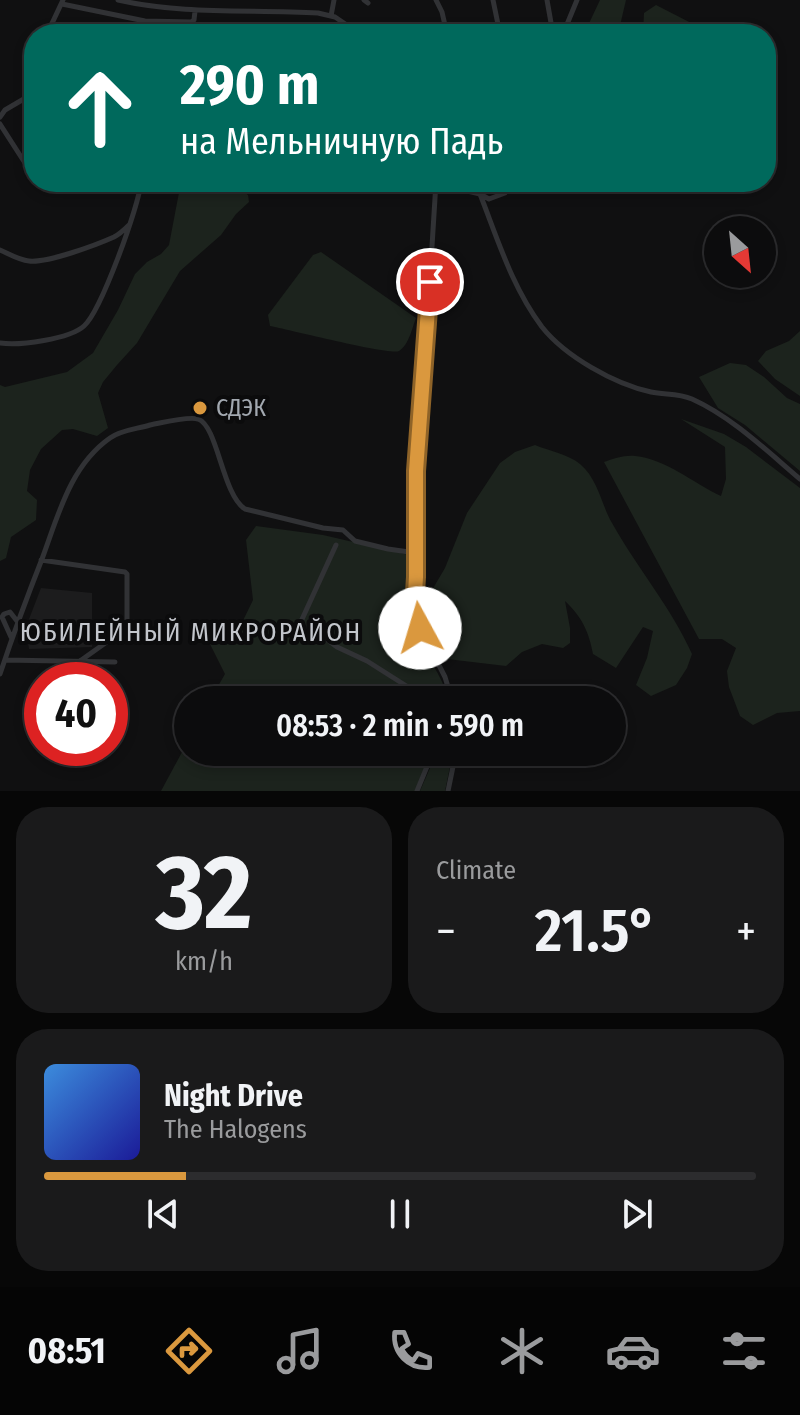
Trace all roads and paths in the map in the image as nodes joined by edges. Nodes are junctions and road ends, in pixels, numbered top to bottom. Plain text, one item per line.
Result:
1 (118, 0) edge
2 (334, 0) edge
3 (436, 0) edge
4 (493, 0) edge
5 (547, 0) edge
6 (577, 0) edge
7 (63, 2) edge
8 (195, 10) junction
9 (331, 16) junction
10 (52, 24) edge
11 (347, 24) edge
12 (445, 24) edge
13 (498, 24) edge
14 (551, 24) edge
15 (567, 24) edge
16 (24, 99) edge
17 (0, 117) edge
18 (0, 124) edge
19 (24, 161) edge
20 (140, 192) edge
21 (435, 192) edge
22 (472, 192) edge
23 (506, 192) edge
24 (480, 194) junction
25 (129, 225) junction
26 (0, 250) edge
27 (0, 343) edge
28 (800, 479) edge
29 (336, 545) dead end
30 (416, 553) junction
31 (41, 560) junction
32 (17, 622) junction
33 (11, 637) junction
34 (5, 660) junction
35 (80, 661) junction
36 (115, 662) dead end
37 (0, 674) edge
38 (406, 686) edge
39 (448, 686) edge
40 (427, 766) edge
41 (453, 766) edge
42 (417, 791) edge
43 (448, 791) edge

1 - 8 street
2 - 9 street
3 - 12 street
4 - 13 street
5 - 14 street
6 - 15 street
7 - 8 street
7 - 10 street
8 - 9 street
9 - 11 street
16 - 17 street
18 - 19 street
20 - 25 street
21 - 30 street
22 - 24 street
23 - 24 street
24 - 28 street
25 - 26 street
25 - 27 street
29 - 38 street
30 - 31 street
30 - 39 street
31 - 32 street
31 - 35 street
32 - 33 street
32 - 33 street
33 - 34 street
34 - 35 street
34 - 37 street
35 - 36 street
40 - 42 street
41 - 43 street

